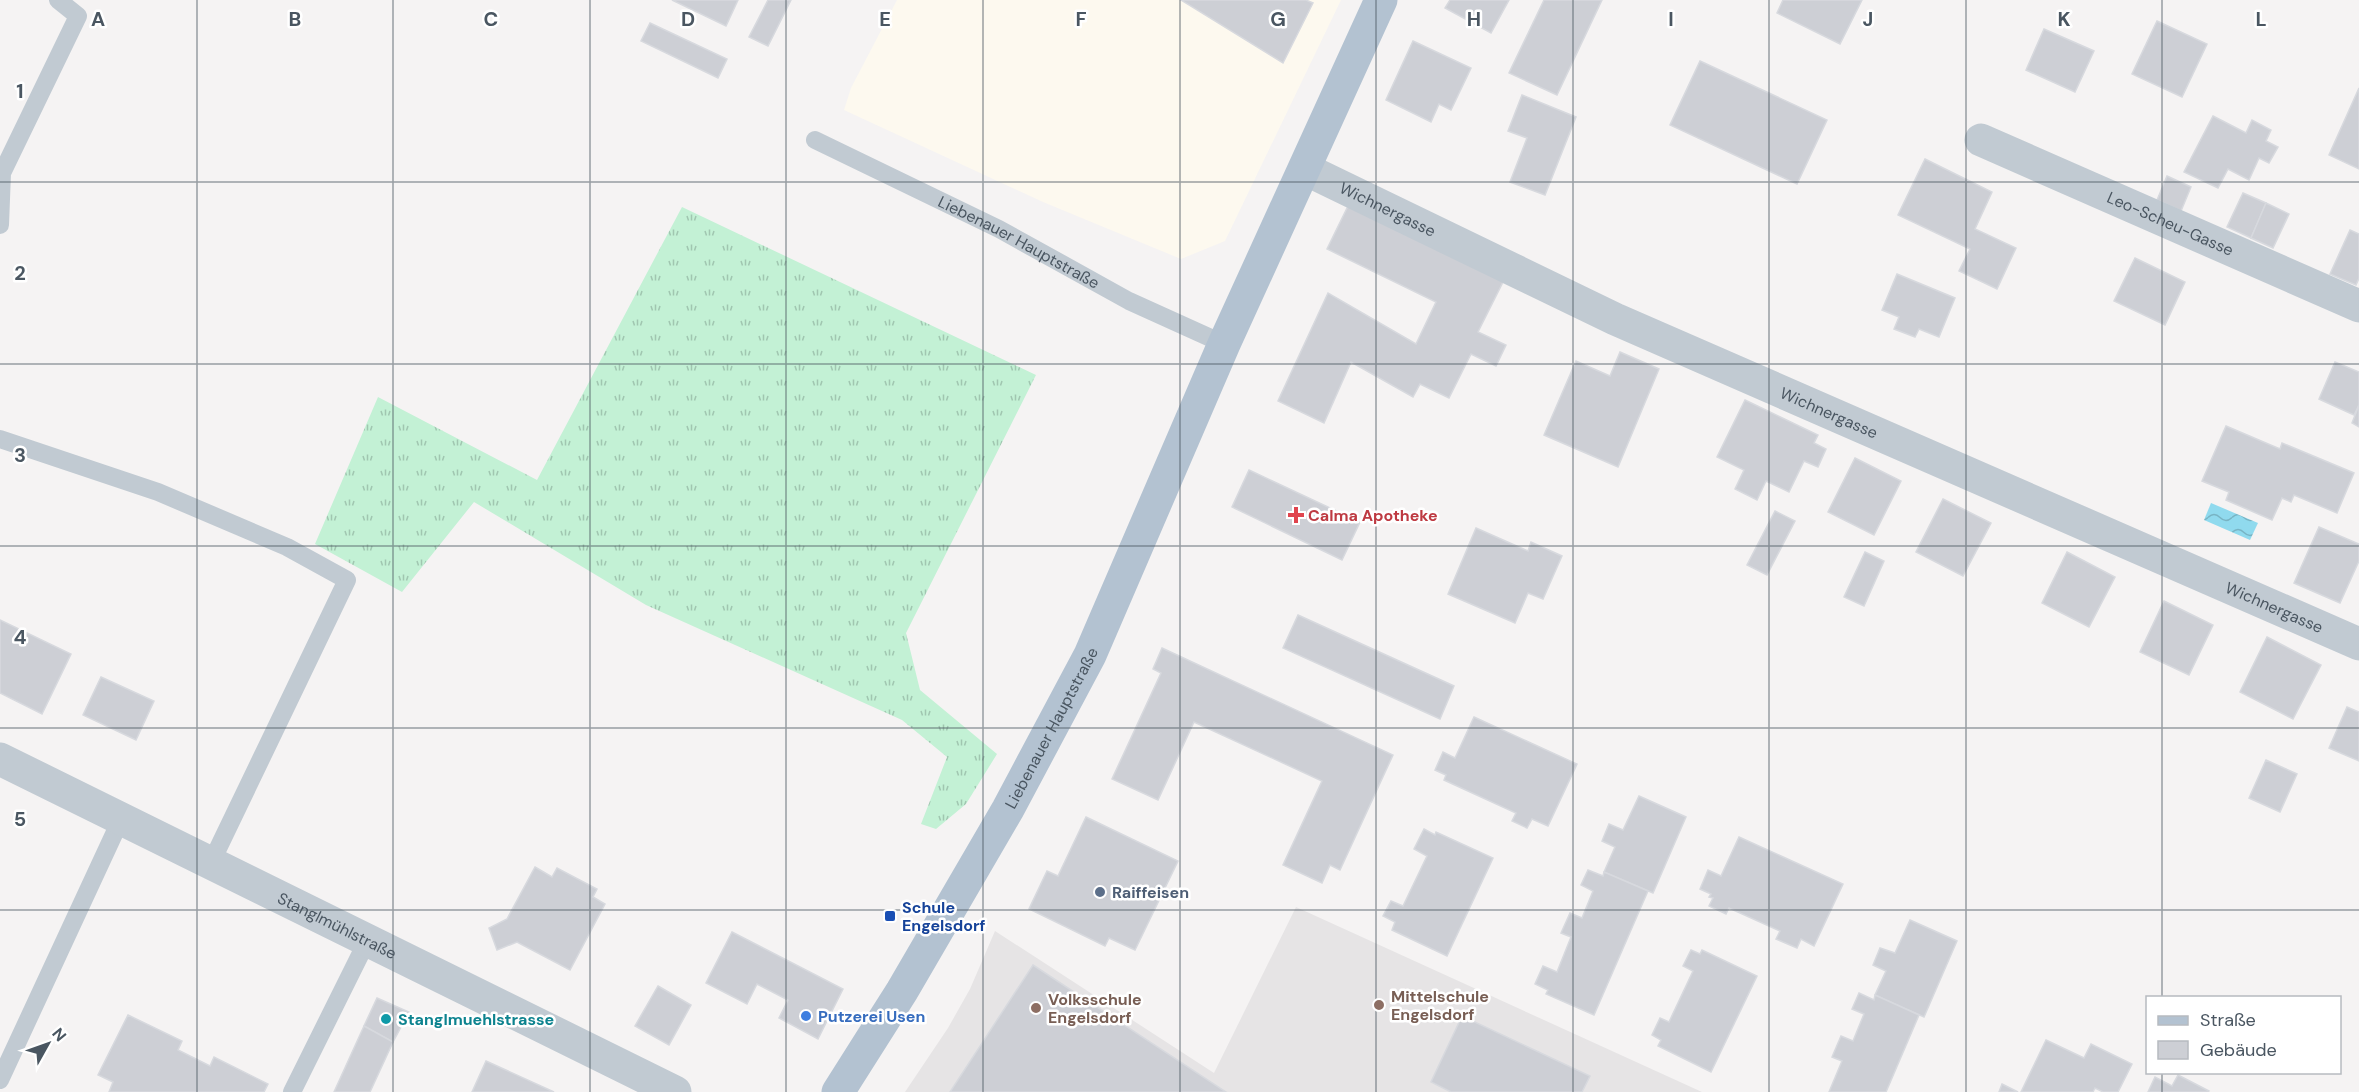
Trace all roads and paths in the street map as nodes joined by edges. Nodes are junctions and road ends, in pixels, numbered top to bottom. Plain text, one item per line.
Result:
1 (58, 0) edge
2 (1381, 0) edge
3 (81, 8) edge
4 (815, 140) dead end
5 (1981, 140) dead end
6 (1305, 169) junction
7 (0, 225) edge
8 (2359, 306) edge
9 (1224, 344) junction
10 (0, 439) edge
11 (2359, 644) edge
12 (0, 759) edge
13 (121, 819) junction
14 (211, 863) junction
15 (368, 941) junction
16 (0, 1080) edge
17 (292, 1092) edge
18 (675, 1092) edge
19 (838, 1092) edge

1 - 3 lane
2 - 6 main road, Liebenauer Hauptstraße
3 - 7 lane
4 - 9 lane, Liebenauer Hauptstraße
5 - 8 street, Leo-Scheu-Gasse
6 - 9 main road, Liebenauer Hauptstraße
6 - 11 street, Wichnergasse
9 - 19 main road, Liebenauer Hauptstraße
10 - 14 lane
12 - 13 street, Stanglmühlstraße
13 - 14 street, Stanglmühlstraße
13 - 16 lane
14 - 15 street, Stanglmühlstraße
15 - 17 lane
15 - 18 street, Stanglmühlstraße

